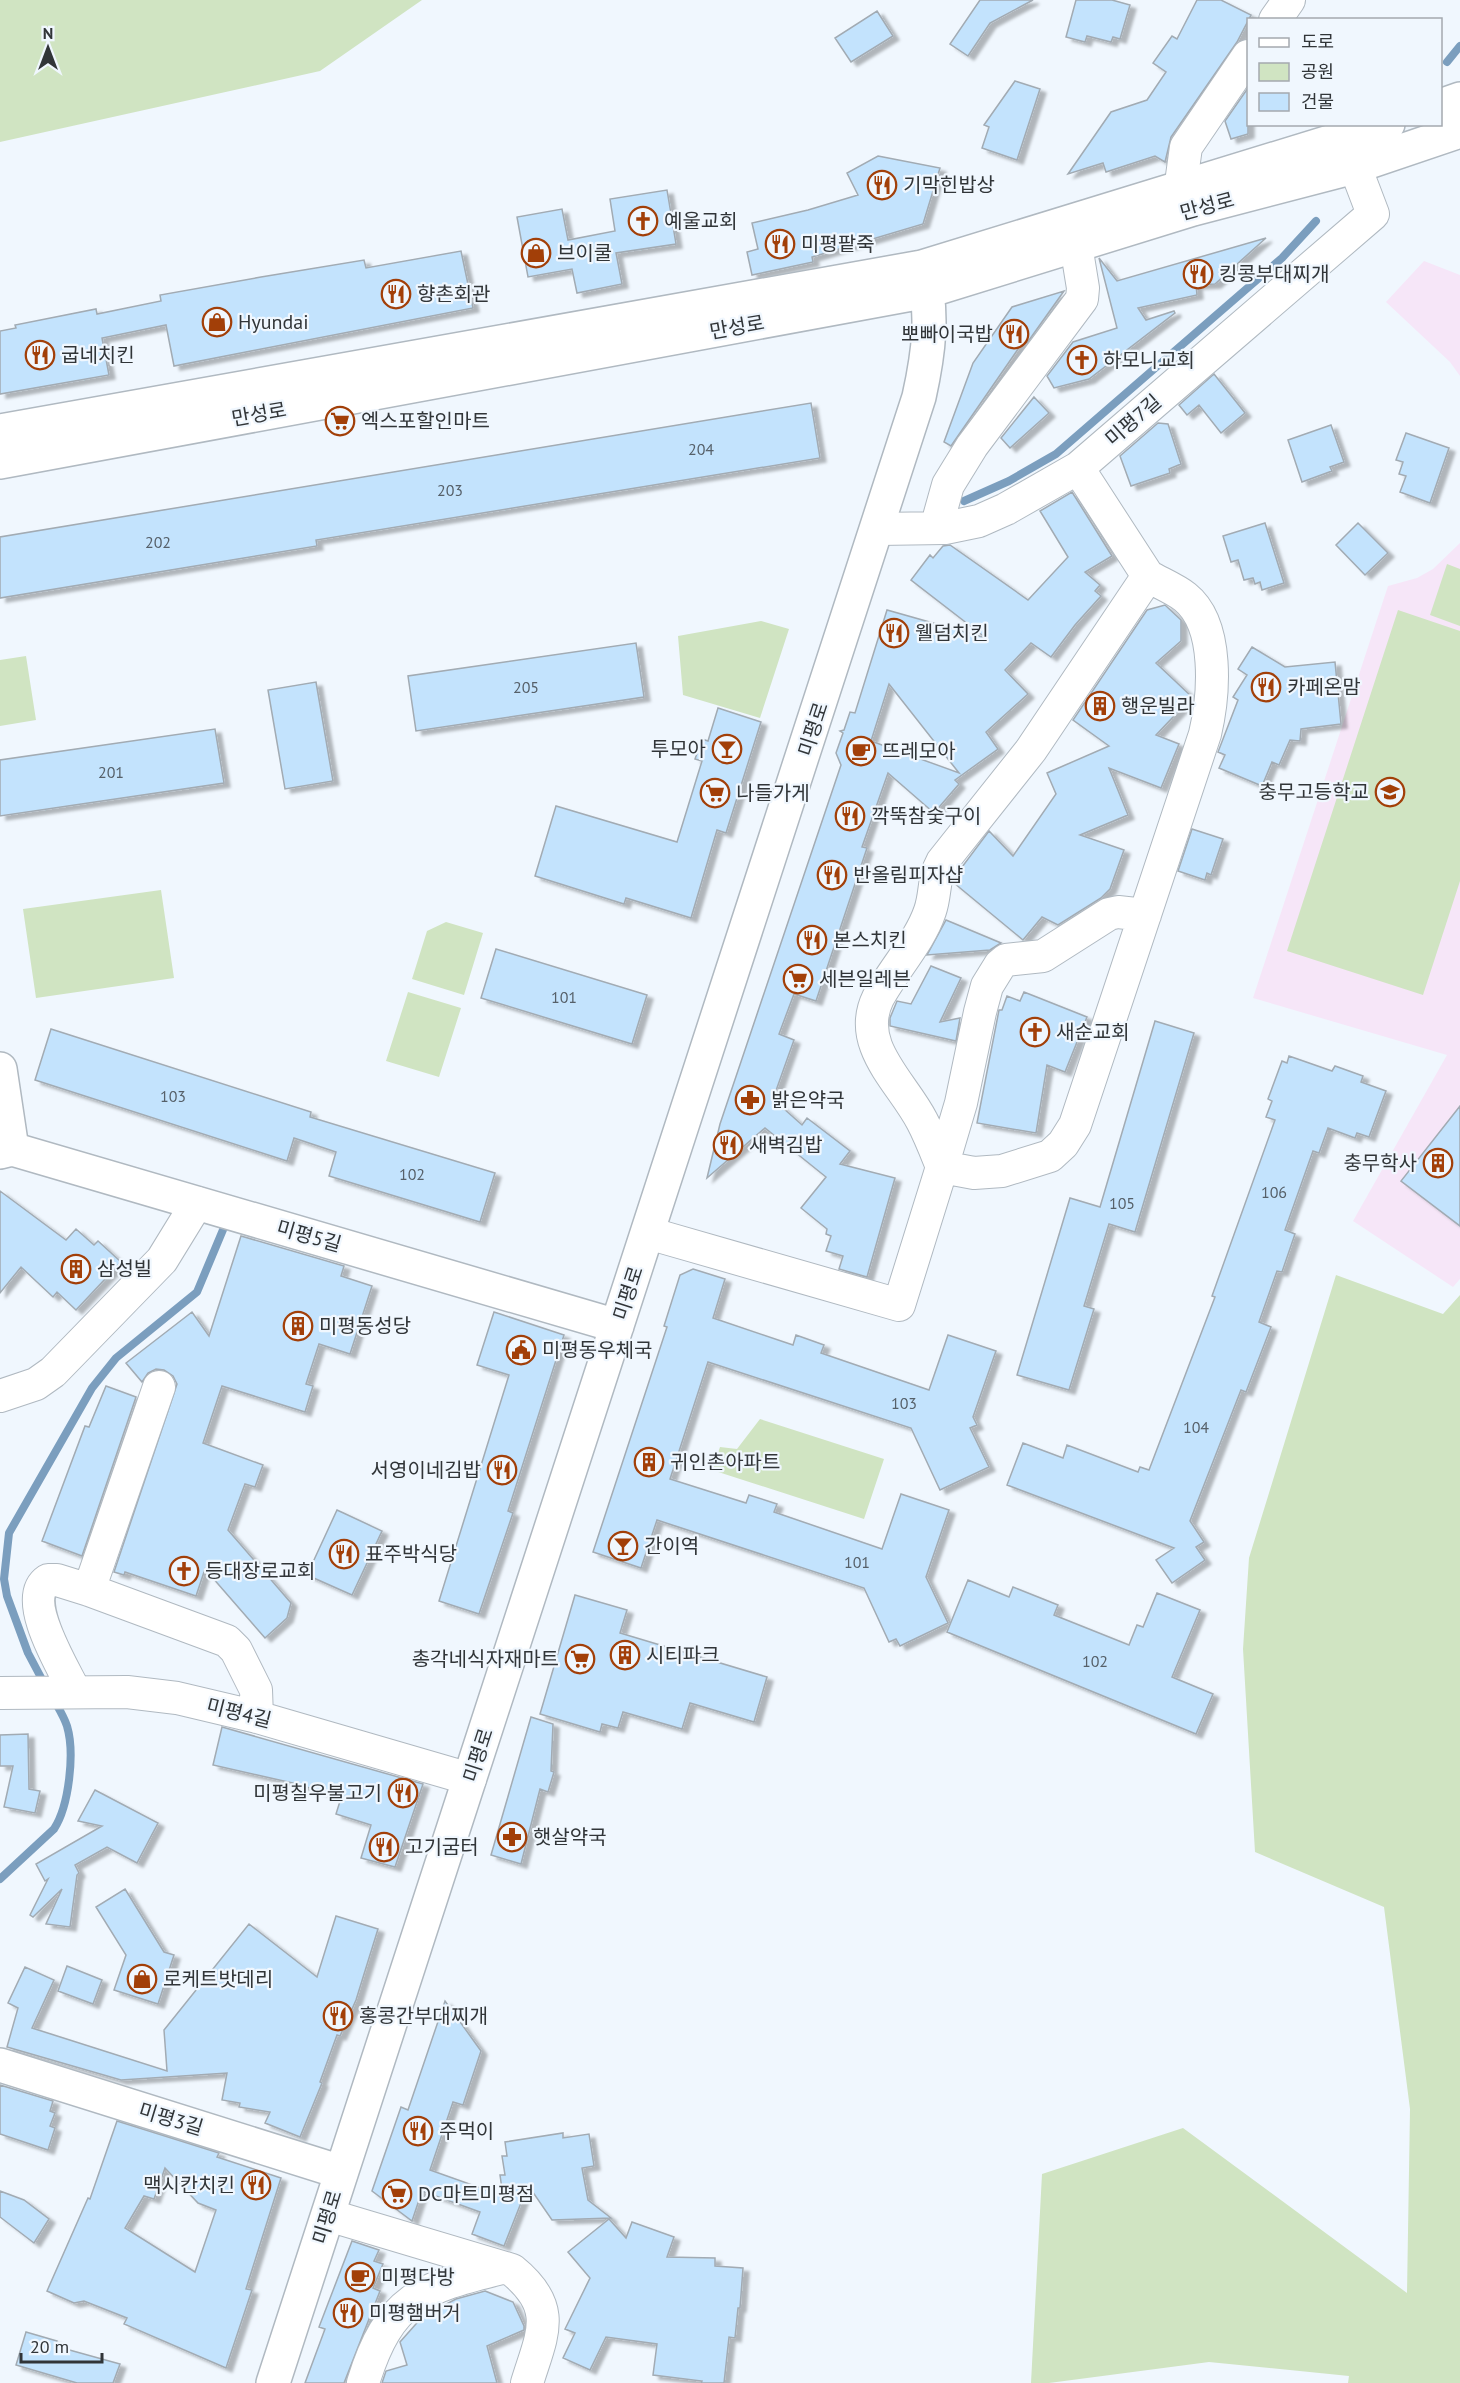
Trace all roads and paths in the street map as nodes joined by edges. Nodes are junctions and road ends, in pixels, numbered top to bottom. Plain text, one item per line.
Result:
1 (1288, 0) edge
2 (1276, 18) edge
3 (1247, 57) edge
4 (1460, 99) edge
5 (1442, 105) edge
6 (1385, 126) edge
7 (1460, 131) edge
8 (1349, 153) junction
9 (1189, 197) junction
10 (1076, 245) junction
11 (925, 279) junction
12 (0, 431) edge
13 (0, 462) edge
14 (1078, 468) junction
15 (936, 528) junction
16 (878, 529) junction
17 (1148, 576) junction
18 (1145, 915) junction
19 (0, 1069) edge
20 (6, 1151) edge
21 (942, 1167) junction
22 (198, 1203) junction
23 (648, 1233) junction
24 (617, 1326) junction
25 (159, 1387) dead end
26 (0, 1396) edge
27 (89, 1590) junction
28 (0, 1693) edge
29 (59, 1693) junction
30 (257, 1717) junction
31 (470, 1779) junction
32 (0, 2065) edge
33 (341, 2172) junction
34 (328, 2215) junction
35 (504, 2268) junction
36 (533, 2376) edge
37 (273, 2383) edge
38 (363, 2383) edge

1 - 2 street
3 - 9 street
4 - 5 street
6 - 8 street, 만성로
7 - 8 street, 만성로
8 - 9 street, 만성로
8 - 14 street, 미평7길
9 - 10 street, 만성로
9 - 11 street, 만성로
10 - 11 street, 만성로
10 - 15 street
11 - 12 street, 만성로
11 - 13 street, 만성로
11 - 16 street, 미평로
14 - 15 street, 미평7길
14 - 17 street
15 - 16 street, 미평7길
16 - 23 street, 미평로
17 - 18 street
17 - 21 street
18 - 21 street
18 - 21 street
19 - 20 street
20 - 22 street, 미평5길
21 - 23 street
22 - 24 street, 미평5길
22 - 26 street
23 - 24 street, 미평로
24 - 31 street, 미평로
25 - 27 street
27 - 29 street
27 - 30 street
28 - 29 street, 미평4길
29 - 30 street, 미평4길
30 - 31 street, 미평4길
31 - 33 street, 미평로
32 - 33 street, 미평3길
33 - 34 street, 미평로
34 - 35 street
34 - 37 street, 미평로
35 - 36 street
35 - 38 street

